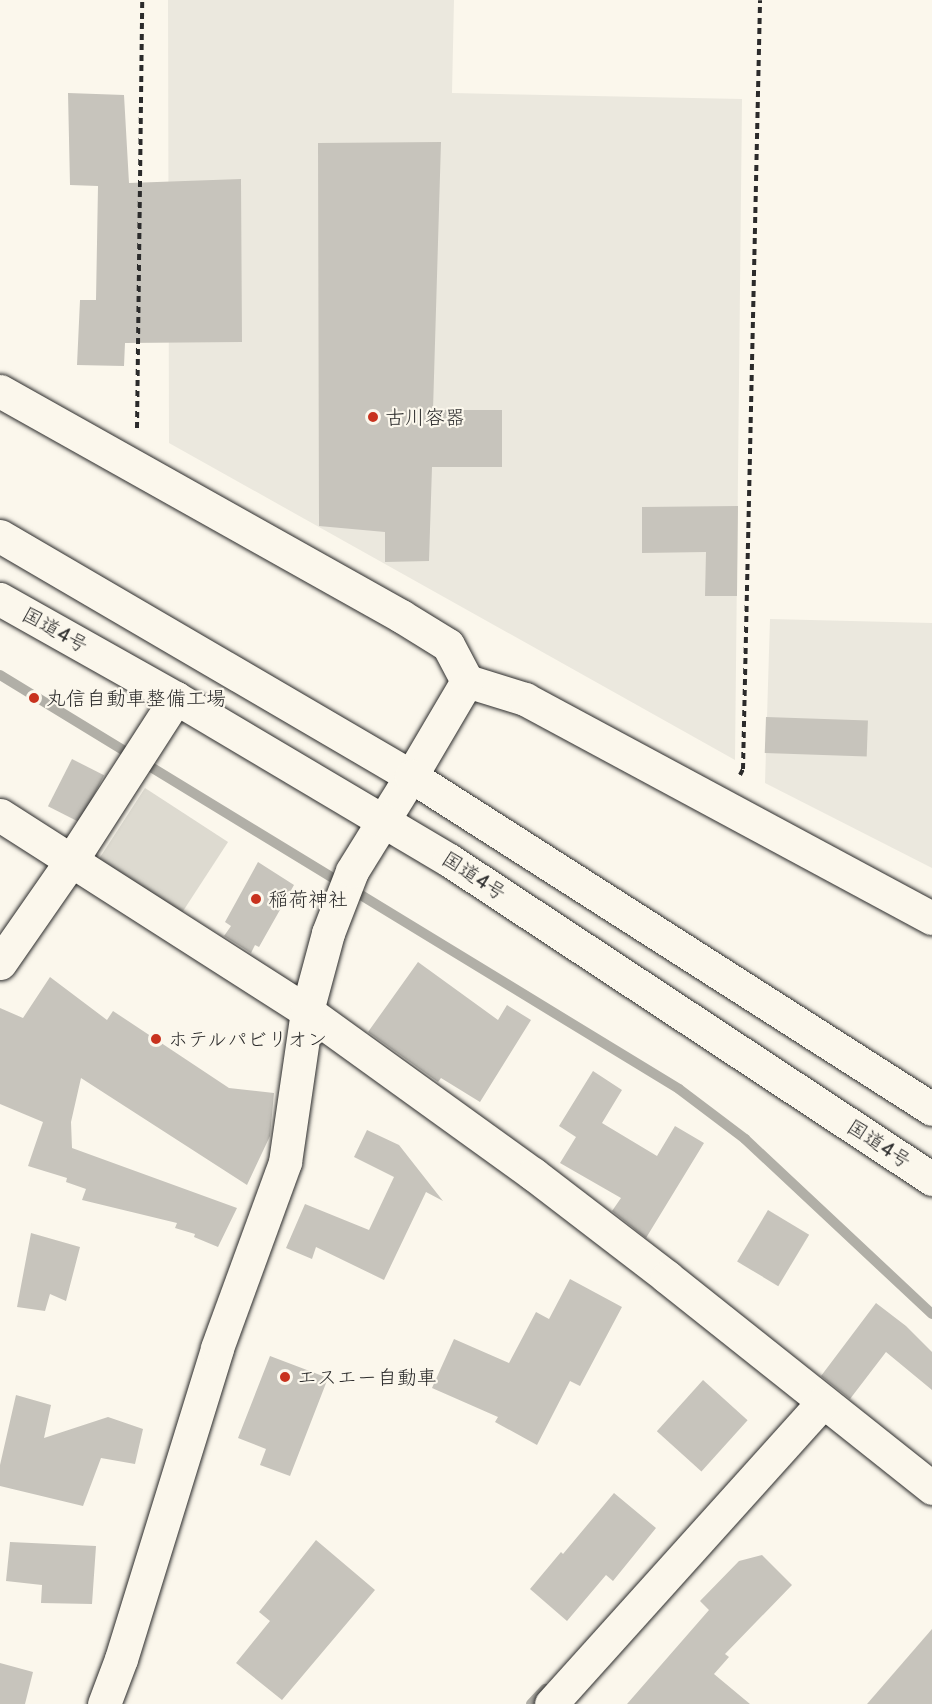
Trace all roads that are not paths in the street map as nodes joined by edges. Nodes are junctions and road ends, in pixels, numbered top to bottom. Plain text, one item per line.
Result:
1 (0, 391) edge
2 (0, 536) edge
3 (0, 599) edge
4 (467, 681) junction
5 (176, 698) junction
6 (411, 776) junction
7 (0, 815) edge
8 (383, 820) junction
9 (71, 861) junction
10 (932, 918) edge
11 (0, 963) edge
12 (307, 1011) junction
13 (932, 1109) edge
14 (932, 1179) edge
15 (823, 1402) junction
16 (932, 1488) edge
17 (104, 1704) edge
18 (551, 1704) edge

1 - 4 main road
2 - 6 main road
3 - 5 main road, 国道4号
4 - 6 main road
4 - 10 main road
5 - 8 main road, 国道4号
5 - 9 main road
6 - 8 main road
6 - 13 main road
7 - 9 main road
8 - 12 main road
8 - 14 main road, 国道4号
9 - 11 main road
9 - 12 main road
12 - 15 main road
12 - 17 main road
15 - 16 main road
15 - 18 main road

